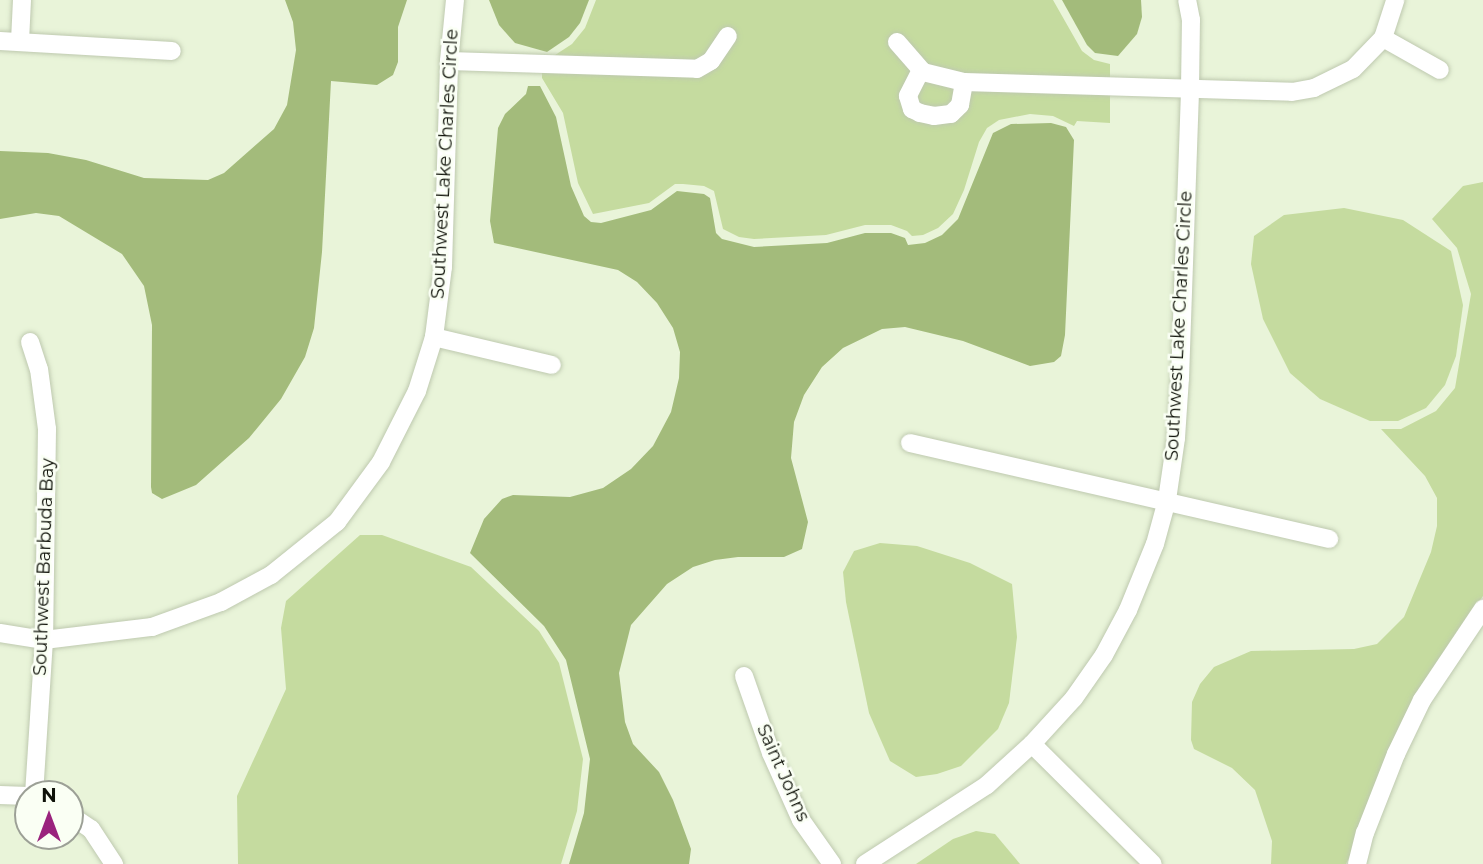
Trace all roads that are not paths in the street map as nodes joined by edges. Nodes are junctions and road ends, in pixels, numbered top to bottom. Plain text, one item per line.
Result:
1 (22, 0) edge
2 (455, 0) edge
3 (1187, 0) edge
4 (1395, 0) edge
5 (728, 36) dead end
6 (1383, 38) junction
7 (0, 41) edge
8 (20, 41) junction
9 (897, 42) dead end
10 (172, 51) dead end
11 (449, 61) junction
12 (921, 70) junction
13 (1440, 70) dead end
14 (964, 82) junction
15 (1190, 89) junction
16 (433, 337) junction
17 (30, 342) dead end
18 (552, 365) dead end
19 (910, 443) dead end
20 (1167, 500) junction
21 (1329, 538) dead end
22 (1483, 609) edge
23 (0, 633) edge
24 (44, 640) junction
25 (744, 676) dead end
26 (1032, 744) junction
27 (35, 780) edge
28 (84, 824) edge
29 (114, 864) edge
30 (832, 864) edge
31 (865, 864) edge
32 (1153, 864) edge
33 (1357, 864) edge

1 - 8 street
2 - 11 street, Southwest Lake Charles Circle
3 - 15 street, Southwest Lake Charles Circle
4 - 6 street
5 - 11 street
6 - 13 street
6 - 15 street
7 - 8 street
8 - 10 street
9 - 12 street
11 - 16 street, Southwest Lake Charles Circle
12 - 14 street
12 - 14 street
14 - 15 street
15 - 20 street, Southwest Lake Charles Circle
16 - 18 street
16 - 24 street, Southwest Lake Charles Circle
17 - 24 street, Southwest Barbuda Bay
19 - 20 street
20 - 21 street
20 - 26 street, Southwest Lake Charles Circle
22 - 33 street
23 - 24 street, Southwest Lake Charles Circle
24 - 27 street, Southwest Barbuda Bay
25 - 30 street, Saint Johns
26 - 31 street, Southwest Lake Charles Circle
26 - 32 street
28 - 29 street

